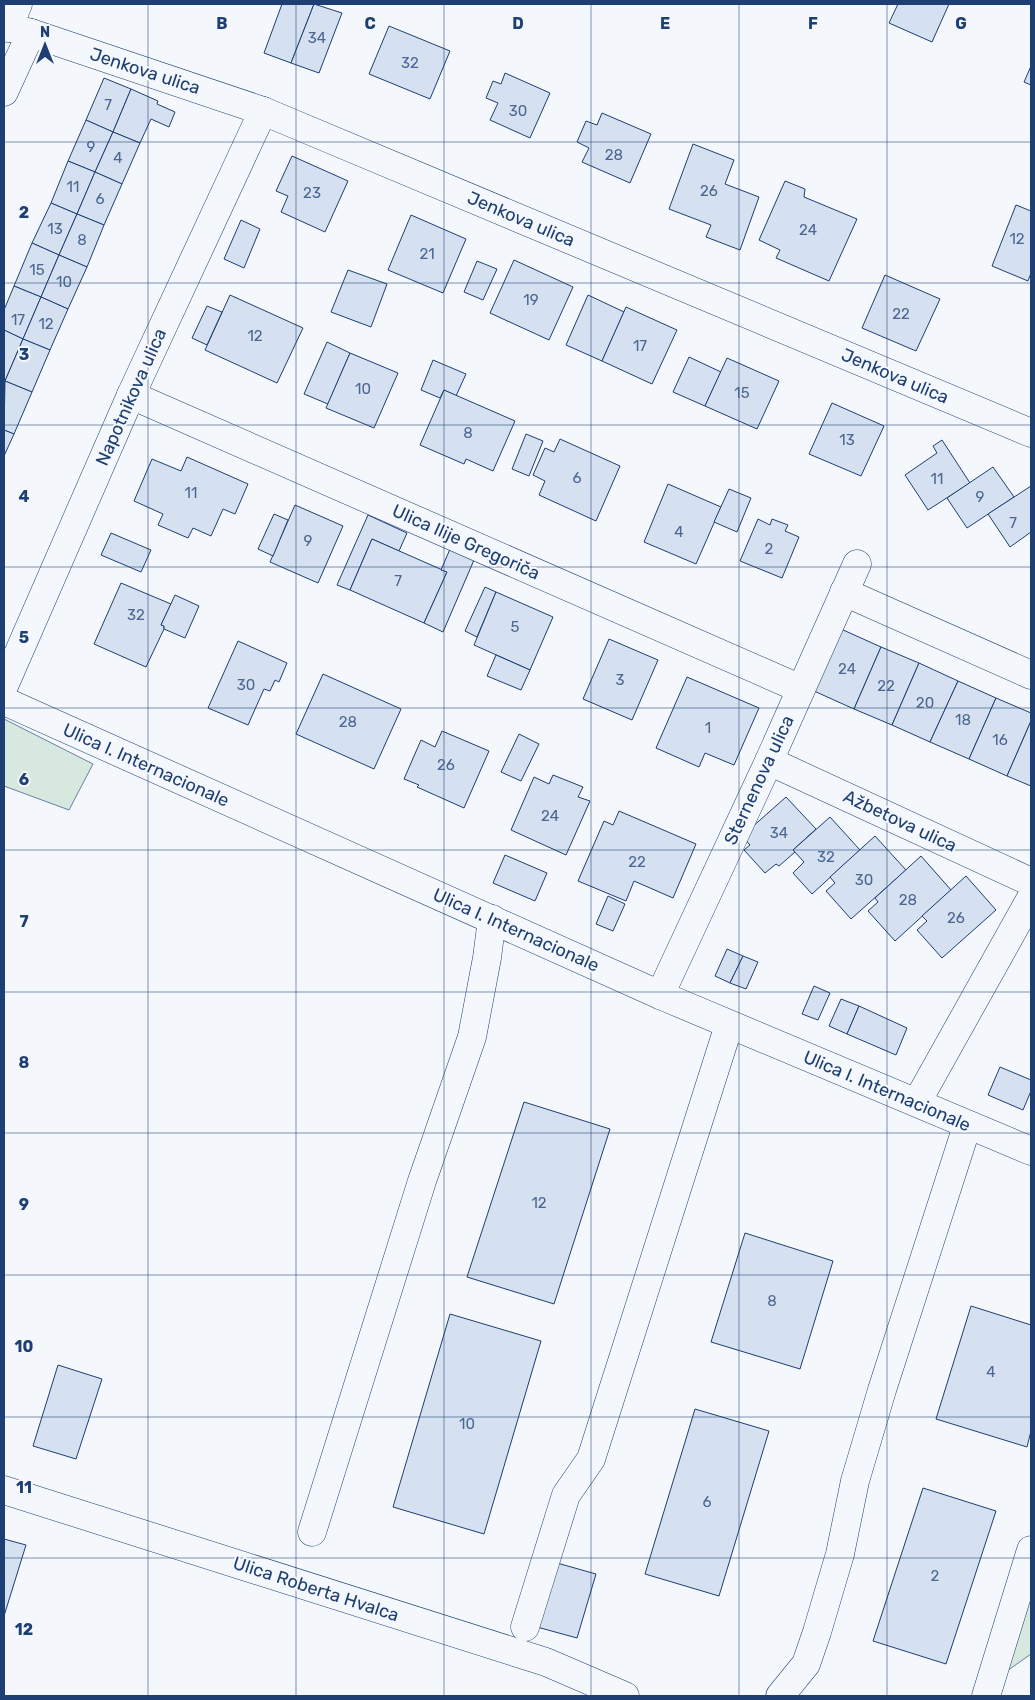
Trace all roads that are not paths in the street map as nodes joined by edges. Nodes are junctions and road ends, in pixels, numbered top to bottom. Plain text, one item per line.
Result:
1 (15, 23) edge
2 (4, 92) edge
3 (263, 110) junction
4 (131, 395) junction
5 (1031, 433) edge
6 (856, 564) dead end
7 (844, 592) junction
8 (1031, 675) edge
9 (4, 686) edge
10 (801, 689) junction
11 (4, 702) edge
12 (769, 761) junction
13 (1031, 882) edge
14 (1031, 898) edge
15 (492, 919) junction
16 (660, 995) junction
17 (729, 1025) junction
18 (917, 1102) junction
19 (967, 1126) junction
20 (1031, 1152) edge
21 (4, 1490) edge
22 (312, 1532) dead end
23 (1031, 1550) edge
24 (525, 1627) dead end
25 (625, 1696) edge
26 (780, 1696) edge
27 (986, 1696) edge

1 - 2 street
1 - 3 street, Jenkova ulica
3 - 4 street, Napotnikova ulica
3 - 5 street, Jenkova ulica
4 - 9 street, Napotnikova ulica
4 - 10 street, Ulica Ilije Gregoriča
6 - 7 street, Sternenova ulica
7 - 8 street
7 - 10 street, Sternenova ulica
10 - 12 street, Sternenova ulica
11 - 15 street, Ulica I. Internacionale
12 - 13 street, Ažbetova ulica
12 - 16 street, Sternenova ulica
14 - 18 street
15 - 16 street, Ulica I. Internacionale
15 - 22 street
16 - 17 street, Ulica I. Internacionale
17 - 18 street, Ulica I. Internacionale
17 - 24 street
18 - 19 street, Ulica I. Internacionale
19 - 20 street, Ulica I. Internacionale
19 - 26 street
21 - 25 street, Ulica Roberta Hvalca
23 - 27 street

